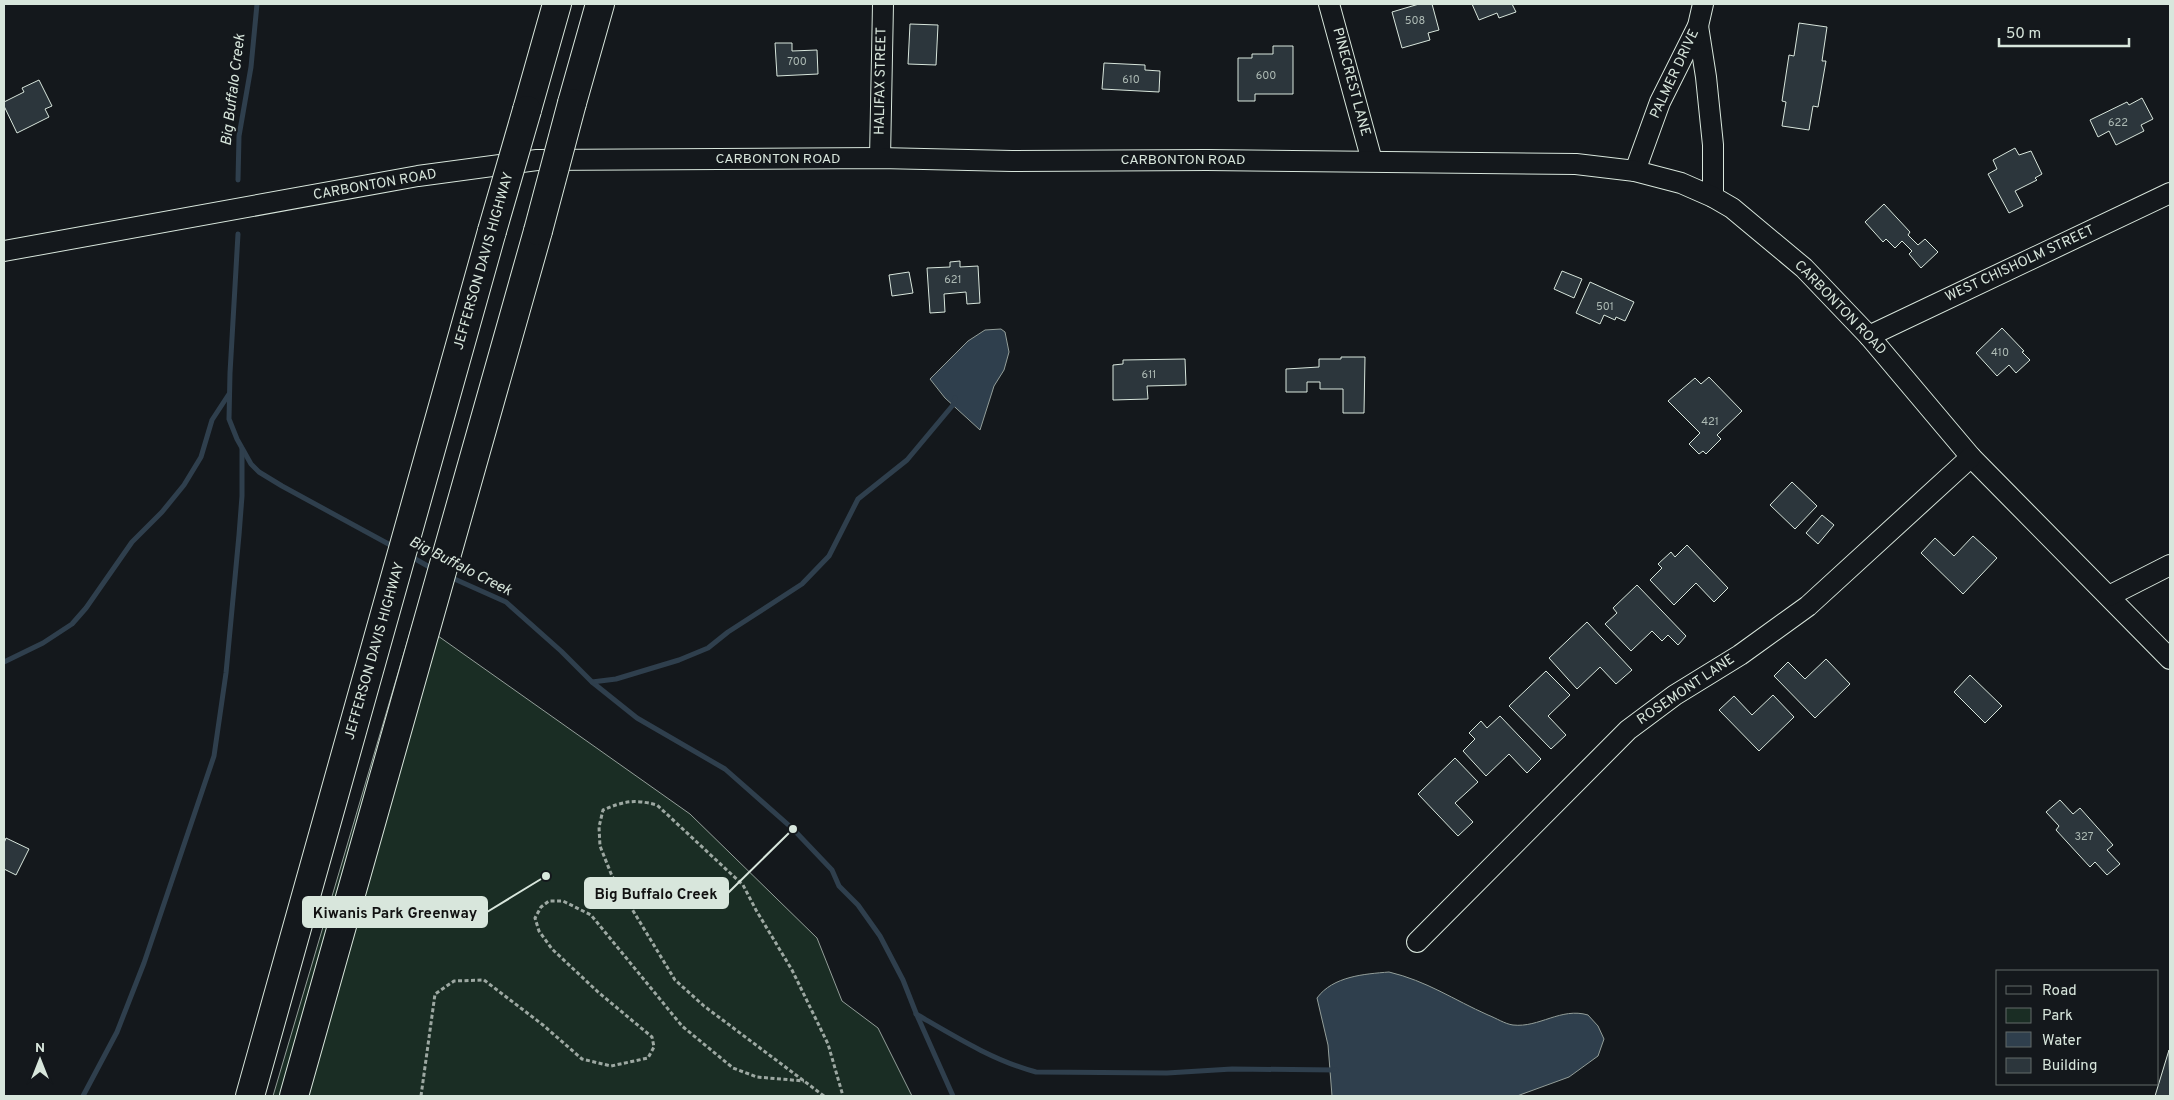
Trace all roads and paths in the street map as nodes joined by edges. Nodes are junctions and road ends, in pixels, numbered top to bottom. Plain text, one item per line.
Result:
1 (557, 4) edge
2 (600, 4) edge
3 (883, 4) edge
4 (1329, 4) edge
5 (1704, 4) edge
6 (1698, 26) junction
7 (880, 158) junction
8 (1372, 161) junction
9 (1635, 171) junction
10 (2170, 193) edge
11 (1712, 197) junction
12 (4, 251) edge
13 (1869, 336) junction
14 (1971, 457) junction
15 (2170, 566) edge
16 (2109, 596) junction
17 (2170, 659) edge
18 (1417, 942) dead end
19 (804, 1081) junction
20 (250, 1096) edge
21 (294, 1096) edge
22 (421, 1096) edge
23 (824, 1096) edge
24 (843, 1096) edge

1 - 20 highway, JEFFERSON DAVIS HIGHWAY, bridge
2 - 21 highway, bridge
3 - 7 street, HALIFAX STREET
4 - 8 street, PINECREST LANE
5 - 6 street, PALMER DRIVE
6 - 9 street, PALMER DRIVE
6 - 11 street
7 - 8 street, CARBONTON ROAD
7 - 12 street, CARBONTON ROAD
8 - 9 street, CARBONTON ROAD
9 - 11 street, CARBONTON ROAD
10 - 13 street, WEST CHISHOLM STREET
11 - 13 street, CARBONTON ROAD
13 - 14 street, CARBONTON ROAD
14 - 16 street, CARBONTON ROAD
14 - 18 street, ROSEMONT LANE
15 - 16 street
16 - 17 street, CARBONTON ROAD
19 - 22 path
19 - 23 path
19 - 24 path

